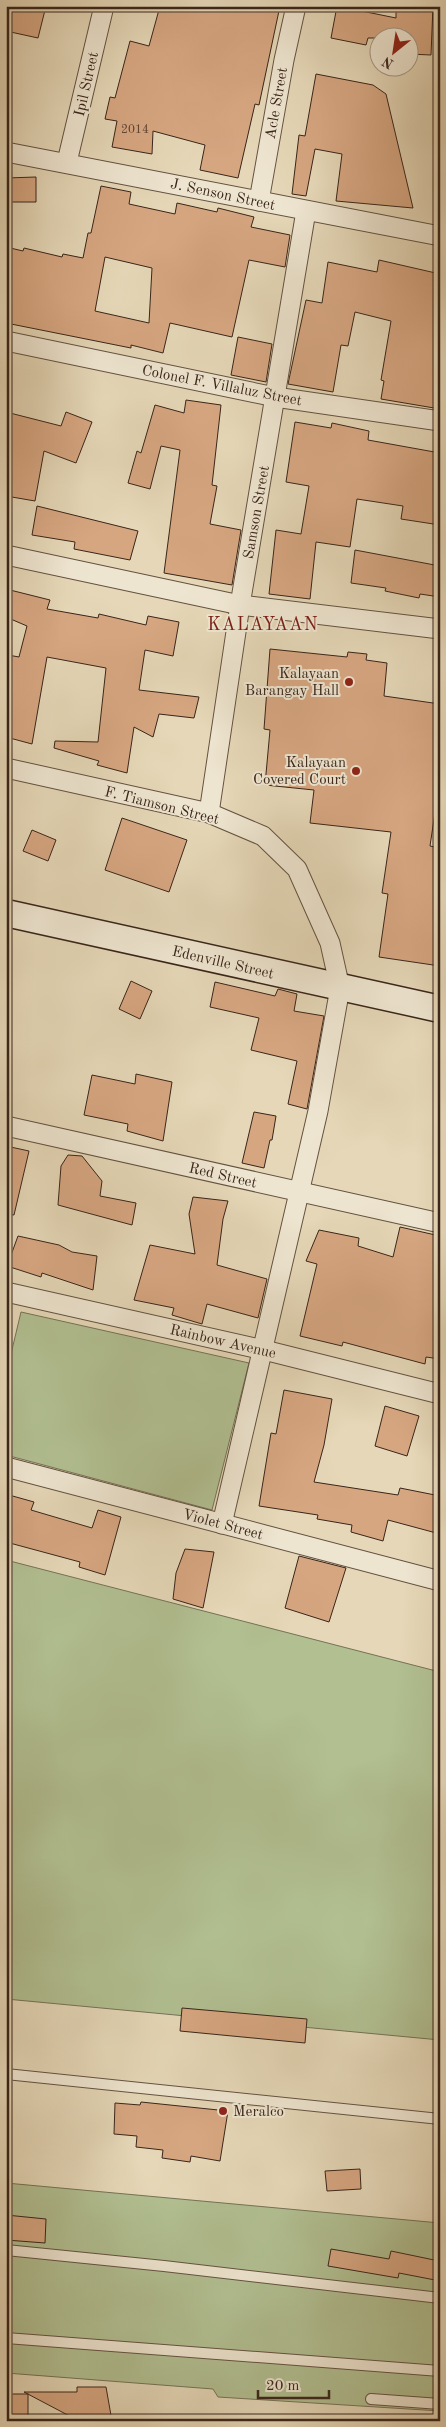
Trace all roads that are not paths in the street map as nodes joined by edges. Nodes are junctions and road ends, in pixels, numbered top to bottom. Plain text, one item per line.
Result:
1 (104, 6) edge
2 (296, 6) edge
3 (6, 152) edge
4 (67, 162) junction
5 (259, 201) junction
6 (306, 211) junction
7 (440, 236) edge
8 (6, 341) edge
9 (275, 397) junction
10 (440, 422) edge
11 (6, 555) edge
12 (240, 605) junction
13 (440, 629) edge
14 (6, 768) edge
15 (209, 814) junction
16 (6, 913) edge
17 (340, 988) junction
18 (440, 1009) edge
19 (6, 1126) edge
20 (300, 1192) junction
21 (440, 1223) edge
22 (6, 1292) edge
23 (264, 1350) junction
24 (440, 1394) edge
25 (6, 1466) edge
26 (222, 1524) junction
27 (440, 1581) edge
28 (6, 2074) edge
29 (440, 2119) edge
30 (6, 2250) edge
31 (440, 2298) edge
32 (6, 2338) edge
33 (440, 2371) edge
34 (370, 2399) dead end
35 (440, 2404) edge

1 - 4 street, Ipil Street
2 - 5 street, Acle Street
3 - 4 street, J. Senson Street
4 - 5 street, J. Senson Street
5 - 6 street, J. Senson Street
6 - 7 street, J. Senson Street
6 - 9 street, Samson Street
8 - 9 street, Colonel F. Villaluz Street
9 - 10 street, Colonel F. Villaluz Street
9 - 12 street, Samson Street
11 - 12 street
12 - 13 street
12 - 15 street, Samson Street
14 - 15 street, F. Tiamson Street
15 - 17 street, F. Tiamson Street
16 - 17 street, Edenville Street
17 - 18 street, Edenville Street
17 - 20 street
19 - 20 street, Red Street
20 - 21 street, Red Street
20 - 23 street
22 - 23 street, Rainbow Avenue
23 - 24 street, Rainbow Avenue
23 - 26 street
25 - 26 street, Violet Street
26 - 27 street, Violet Street
28 - 29 lane
30 - 31 lane
32 - 33 lane
34 - 35 lane

